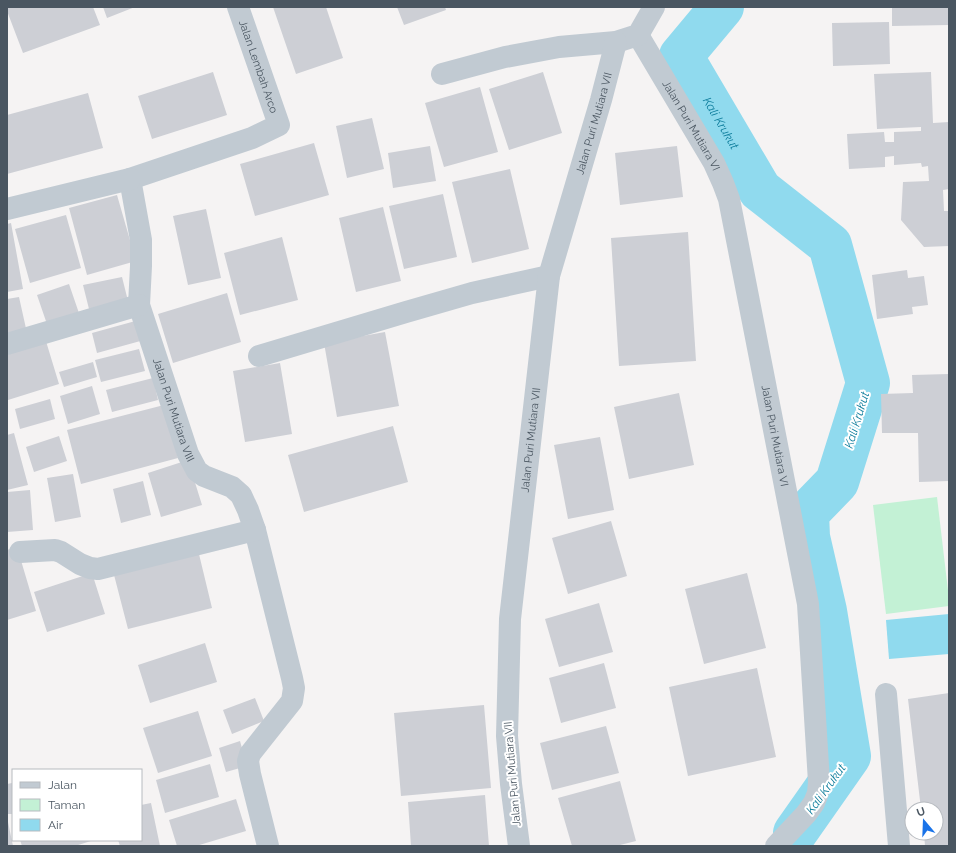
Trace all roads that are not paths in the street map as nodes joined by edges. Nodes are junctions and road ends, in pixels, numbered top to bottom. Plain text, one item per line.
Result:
1 (238, 7) edge
2 (654, 7) edge
3 (638, 35) junction
4 (616, 42) junction
5 (442, 74) dead end
6 (130, 179) junction
7 (7, 209) edge
8 (549, 276) junction
9 (139, 305) junction
10 (7, 344) edge
11 (260, 356) dead end
12 (255, 530) junction
13 (20, 552) dead end
14 (886, 694) dead end
15 (268, 846) edge
16 (519, 846) edge
17 (776, 846) edge
18 (899, 846) edge

1 - 6 street, Jalan Lembah Arco
2 - 3 street
3 - 4 street
3 - 17 street, Jalan Puri Mutiara VI
4 - 5 street
4 - 8 street, Jalan Puri Mutiara VII
6 - 7 street
6 - 9 street, Jalan Puri Mutiara VIII
8 - 11 street
8 - 16 street, Jalan Puri Mutiara VII
9 - 10 street
9 - 12 street, Jalan Puri Mutiara VIII
12 - 13 street
12 - 15 street, Jalan Puri Mutiara VIII
14 - 18 street

